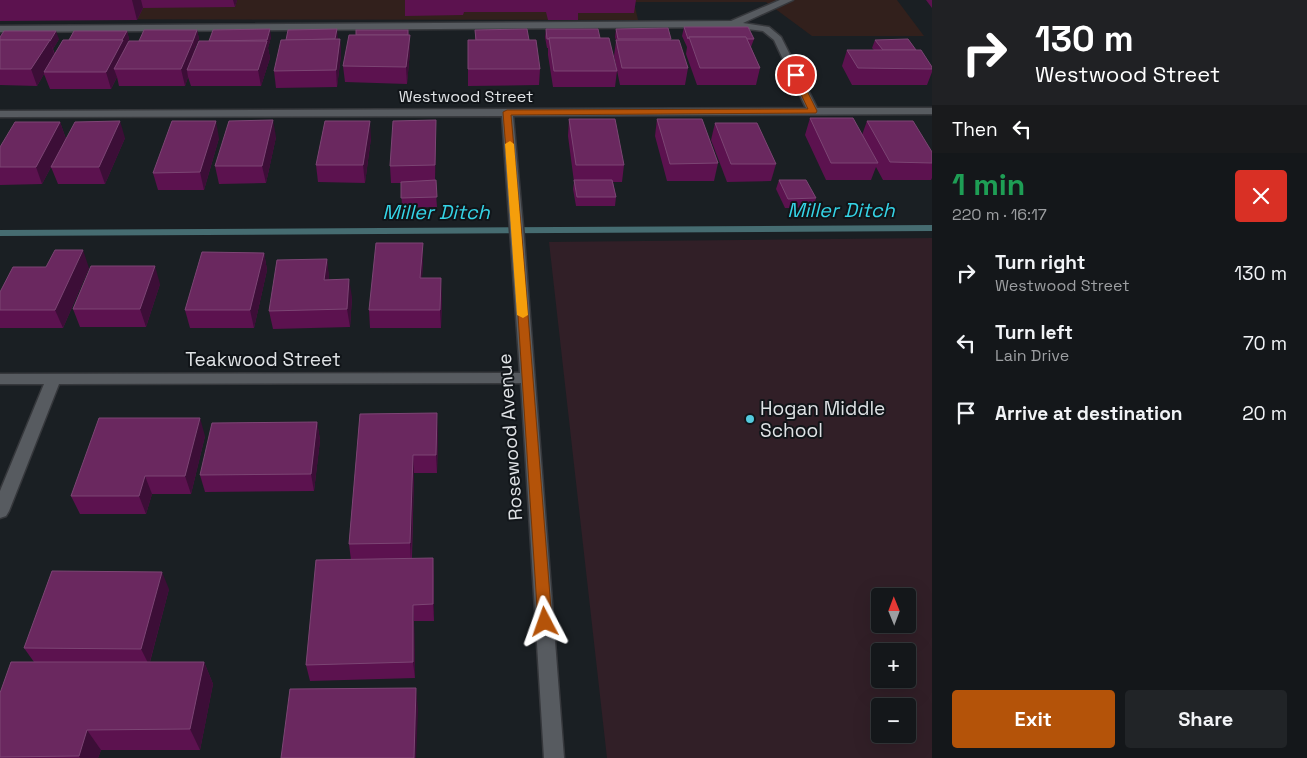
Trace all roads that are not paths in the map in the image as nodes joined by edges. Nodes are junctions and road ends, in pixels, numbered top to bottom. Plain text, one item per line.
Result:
1 (788, 0) edge
2 (732, 24) junction
3 (0, 29) edge
4 (813, 111) junction
5 (932, 111) edge
6 (507, 112) junction
7 (0, 114) edge
8 (527, 378) junction
9 (0, 379) edge
10 (54, 379) junction
11 (0, 511) edge
12 (554, 758) edge

1 - 2 street
2 - 3 street
2 - 4 street
4 - 5 street, Westwood Street
4 - 6 street, Westwood Street
6 - 7 street, Westwood Street
6 - 8 street, Rosewood Avenue
8 - 10 street, Teakwood Street
8 - 12 street, Rosewood Avenue
9 - 10 street, Teakwood Street
10 - 11 street

